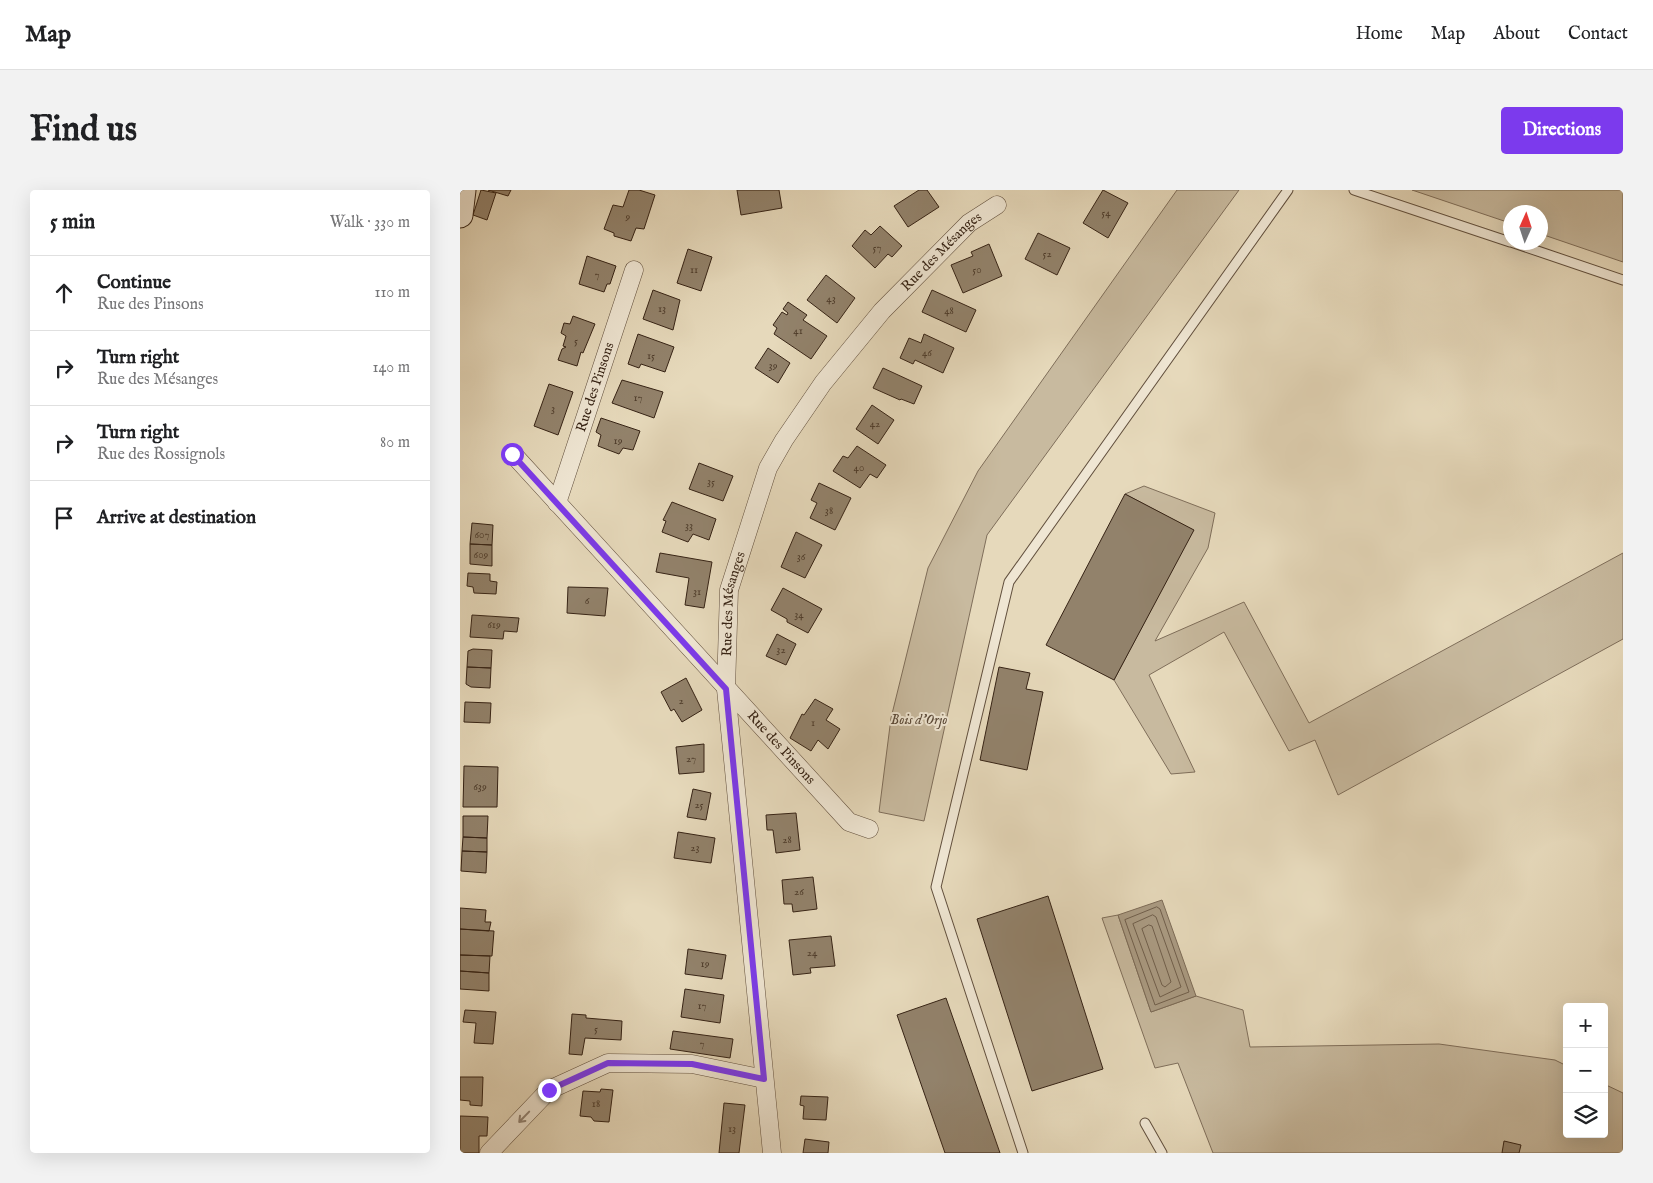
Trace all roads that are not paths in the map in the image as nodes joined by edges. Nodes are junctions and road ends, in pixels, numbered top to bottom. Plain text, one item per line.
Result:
1 (463, 190) edge
2 (1288, 190) edge
3 (1354, 190) edge
4 (997, 205) dead end
5 (460, 216) edge
6 (1503, 239) edge
7 (1535, 250) edge
8 (634, 270) dead end
9 (1623, 280) edge
10 (512, 454) dead end
11 (557, 503) junction
12 (726, 689) junction
13 (869, 829) dead end
14 (764, 1079) junction
15 (1145, 1123) dead end
16 (489, 1153) edge
17 (772, 1153) edge
18 (1023, 1153) edge
19 (1162, 1153) edge

1 - 5 main road
2 - 18 lane
3 - 6 lane
4 - 12 street, Rue des Mésanges
7 - 9 lane
8 - 11 street, Rue des Pinsons
10 - 11 street, Rue des Pinsons
11 - 12 street, Rue des Pinsons
12 - 13 street, Rue des Pinsons
12 - 14 street, Rue des Mésanges
14 -> 16 street
14 - 17 street, Rue des Mésanges
15 - 19 lane

